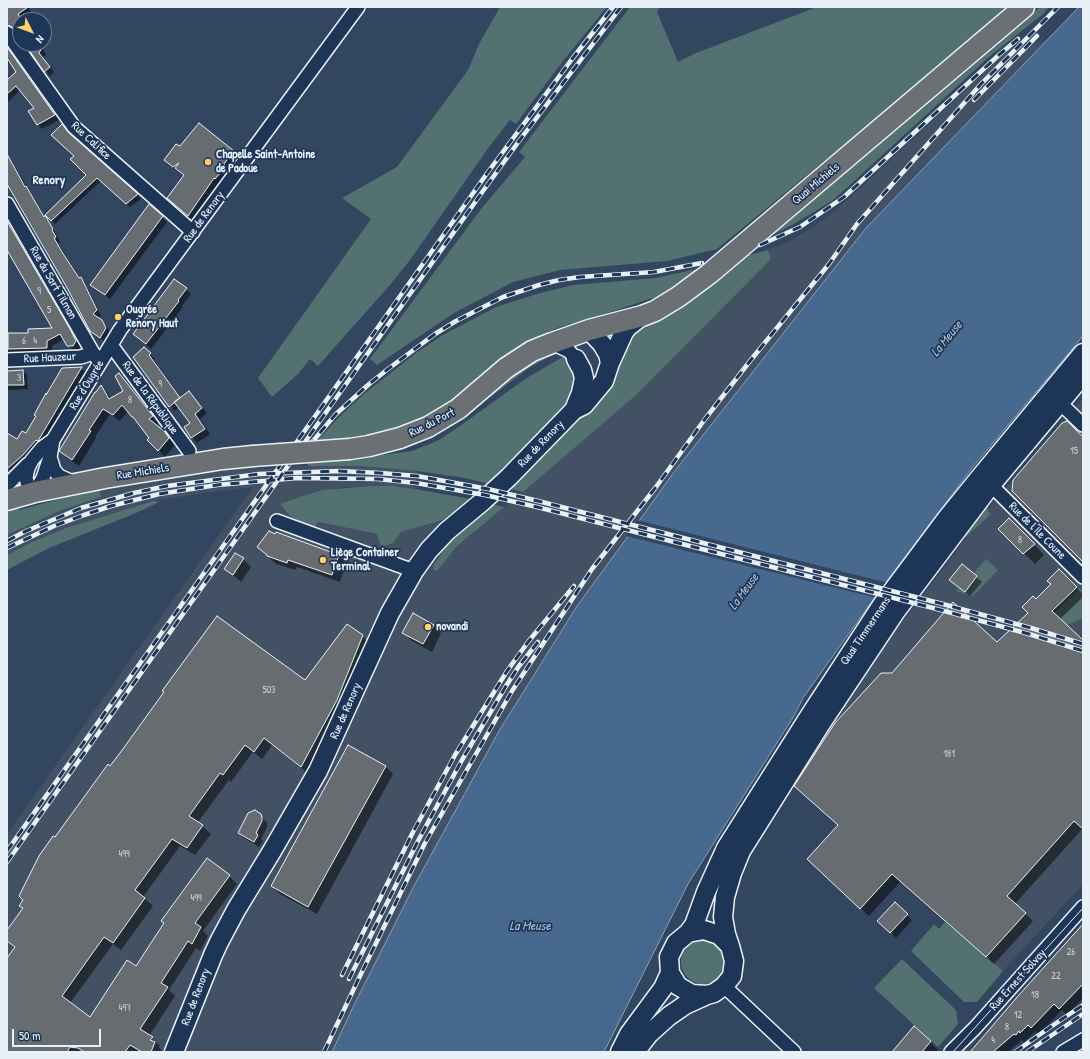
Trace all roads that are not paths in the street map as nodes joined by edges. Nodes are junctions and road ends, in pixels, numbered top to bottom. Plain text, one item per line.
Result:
1 (358, 7) edge
2 (1024, 7) edge
3 (7, 33) edge
4 (7, 204) edge
5 (193, 232) junction
6 (642, 316) junction
7 (120, 330) joint
8 (585, 331) junction
9 (552, 342) junction
10 (111, 345) junction
11 (1083, 353) edge
12 (96, 358) junction
13 (576, 359) junction
14 (7, 360) edge
15 (610, 363) junction
16 (1083, 375) edge
17 (1060, 403) junction
18 (574, 410) junction
19 (1083, 425) edge
20 (53, 440) junction
21 (189, 451) dead end
22 (253, 456) joint
23 (50, 457) junction
24 (32, 460) junction
25 (77, 484) junction
26 (7, 485) edge
27 (991, 485) junction
28 (35, 492) junction
29 (7, 500) edge
30 (277, 521) dead end
31 (414, 571) junction
32 (1083, 577) edge
33 (1083, 907) edge
34 (688, 933) junction
35 (730, 946) junction
36 (670, 973) junction
37 (724, 986) junction
38 (708, 995) junction
39 (1083, 1040) edge
40 (174, 1052) edge
41 (620, 1052) edge
42 (635, 1052) edge
43 (794, 1052) edge
44 (951, 1052) edge
45 (1063, 1052) edge

1 - 5 street, Rue de Renory
2 - 6 main road, Quai Michiels
3 - 5 street, Rue Califice
4 - 12 street, Rue du Sart Tilman
5 - 7 street, Rue de Renory
6 - 8 main road, Quai Michiels
6 - 15 main road, Rue de Renory
7 - 10 street, Rue d'Ougrée
8 - 9 main road, Rue du Port
8 - 13 street, Rue de Renory
8 - 15 main road
9 - 13 street
9 - 22 main road, Rue du Port, bridge
10 - 12 street, Rue d'Ougrée
10 - 21 street, Rue de la République
11 - 34 main road, Quai Timmermans
12 - 14 street, Rue Hauzeur
12 - 20 street, Rue d'Ougrée
13 - 18 main road, Rue de Renory
15 - 18 main road, Rue de Renory
16 - 17 main road, Quai Timmermans
17 - 19 street
17 - 27 main road, Quai Timmermans
18 - 31 main road, Rue de Renory
20 - 23 street, Rue d'Ougrée
20 - 24 street, Rue d'Ougrée
22 - 25 main road, Rue Michiels
23 - 25 street
23 - 28 street, Rue d'Ougrée
24 - 26 street, Rue d'Ougrée
24 - 28 street, Rue d'Ougrée
25 - 28 main road, Rue Michiels
27 - 32 street, Rue de l'Île Coune
27 - 35 main road, Quai Timmermans
28 - 29 main road
30 - 31 street
31 - 40 main road, Rue de Renory
33 - 44 street, Rue Ernest Solvay
34 - 35 main road
34 - 36 main road
35 - 37 main road
36 - 38 main road
36 - 41 main road
37 - 38 main road
37 - 43 street
38 - 42 main road
39 - 45 street

